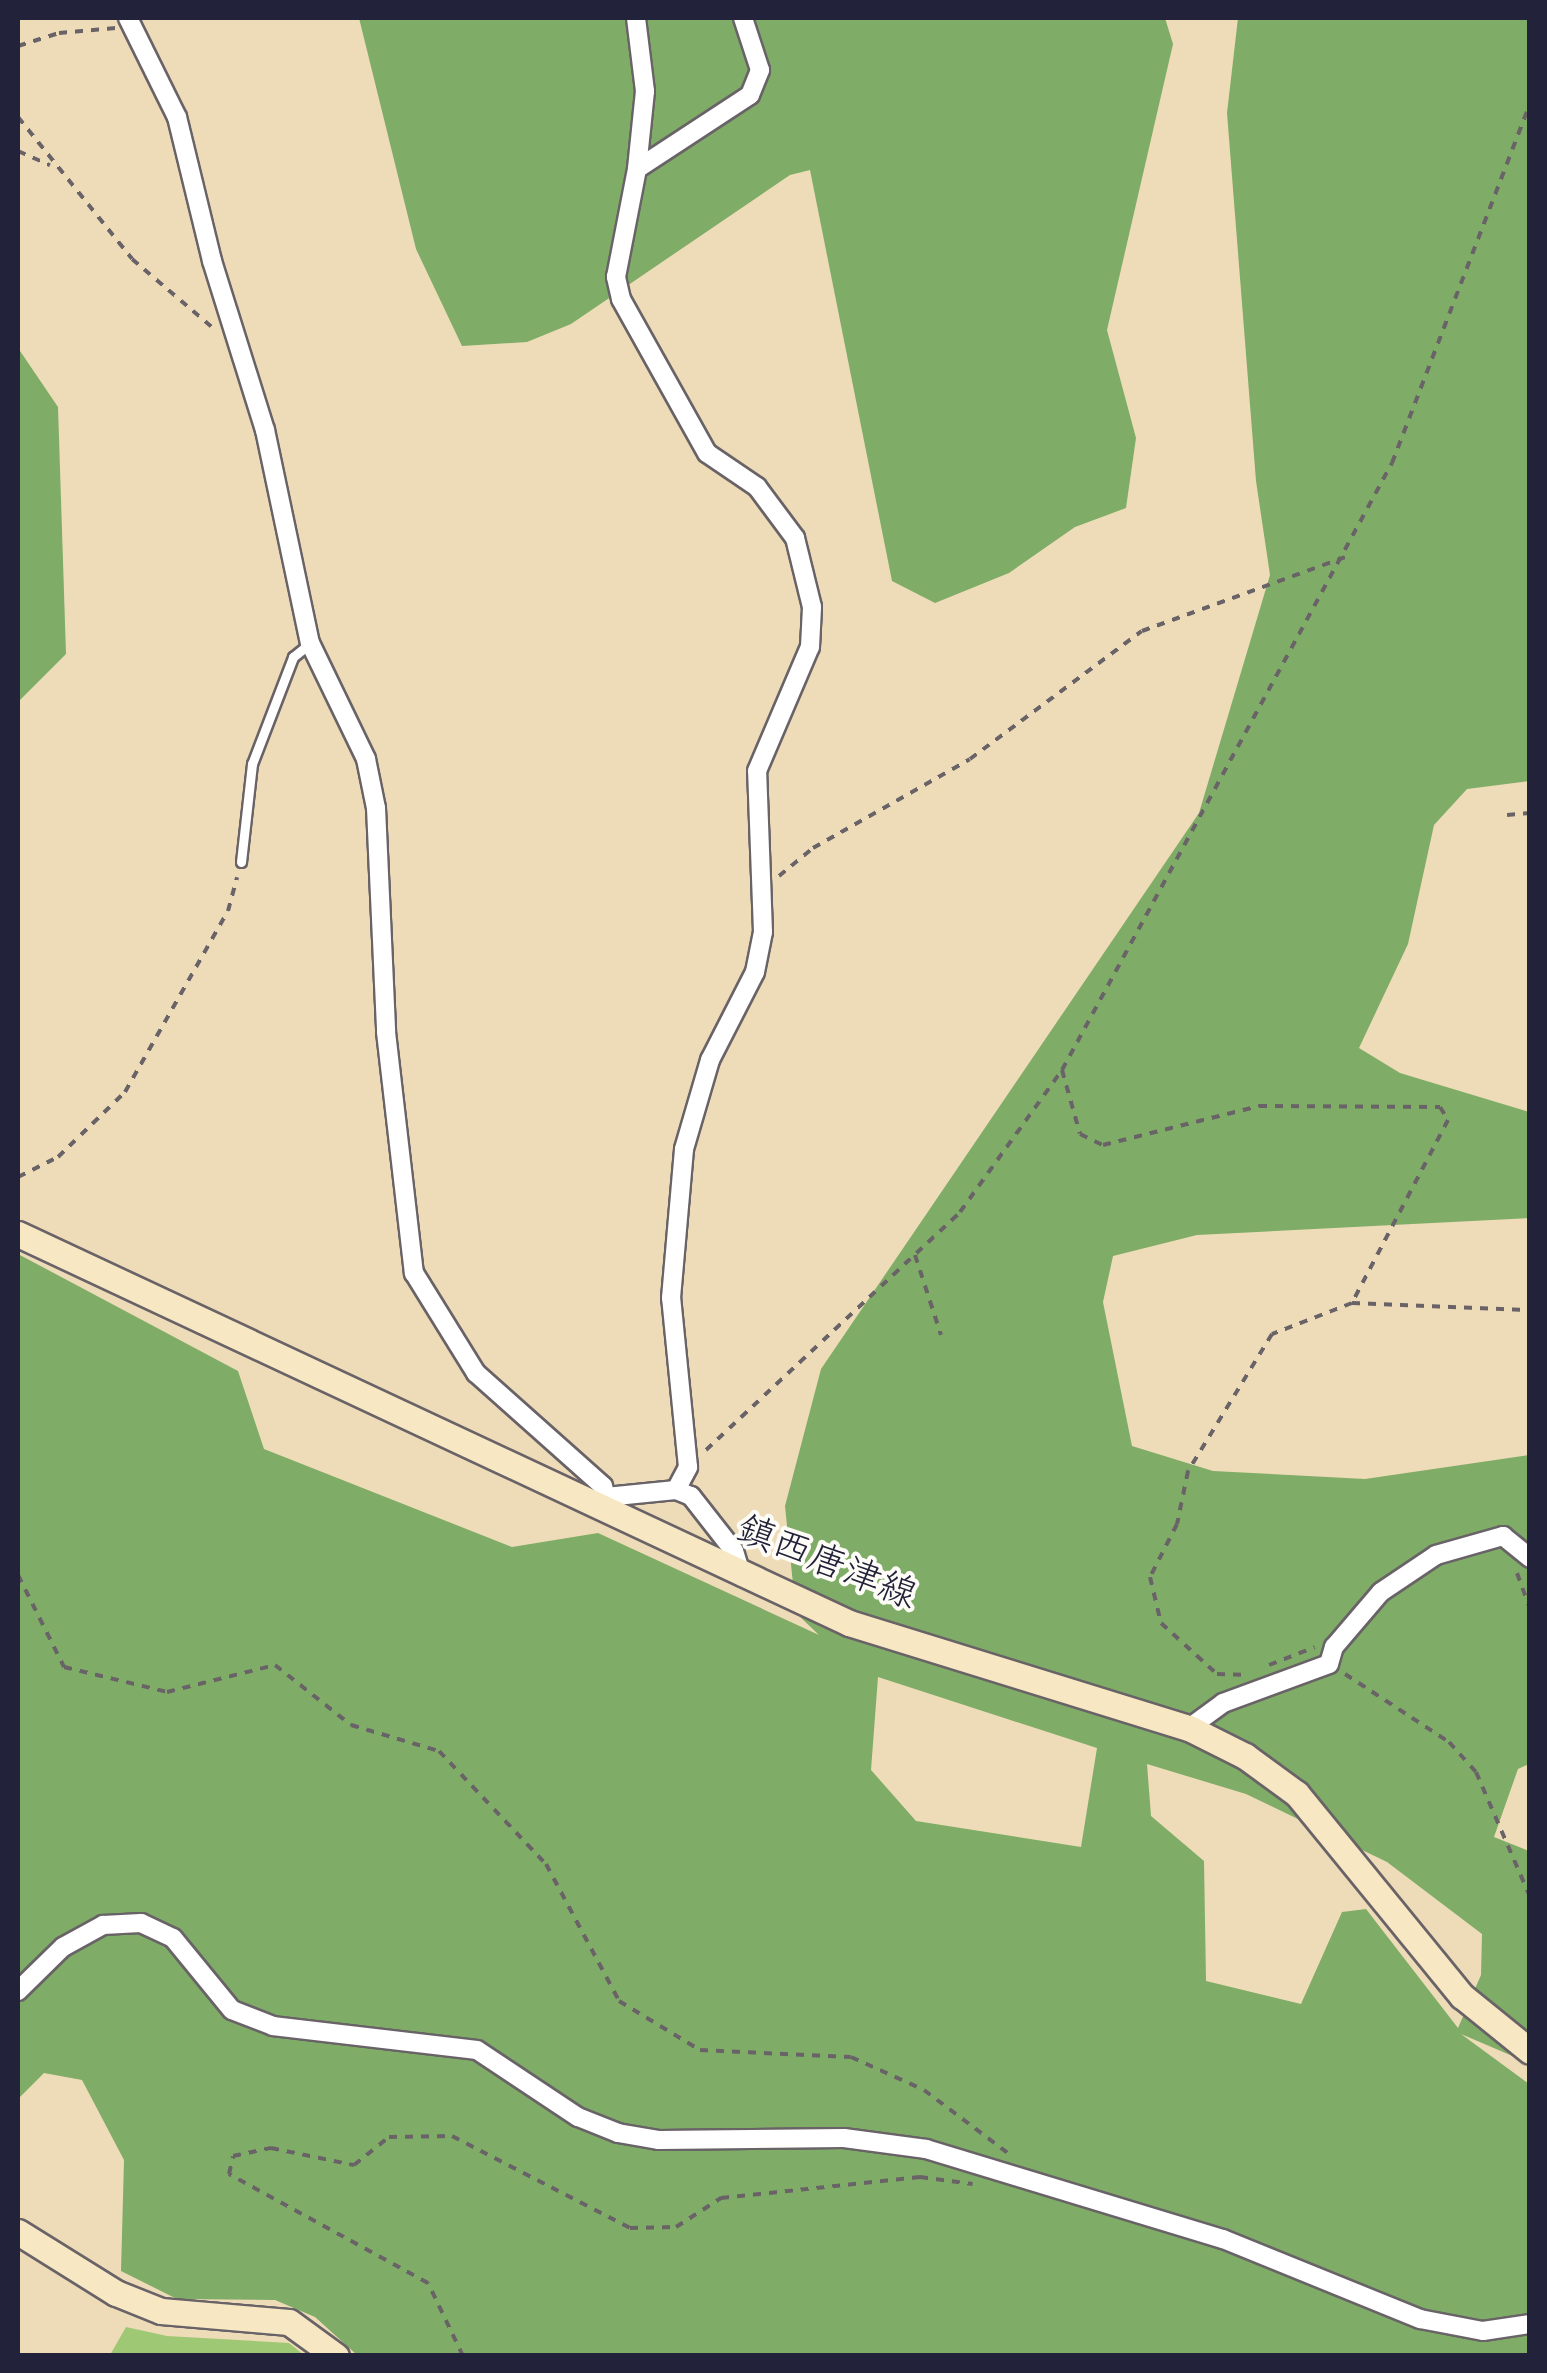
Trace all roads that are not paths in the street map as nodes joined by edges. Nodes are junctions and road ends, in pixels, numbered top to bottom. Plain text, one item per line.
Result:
1 (636, 18) edge
2 (743, 18) edge
3 (130, 22) edge
4 (637, 169) junction
5 (310, 643) junction
6 (241, 862) road end
7 (18, 1234) edge
8 (30, 1245) edge
9 (676, 1490) junction
10 (602, 1503) junction
11 (1530, 1558) edge
12 (742, 1577) junction
13 (1189, 1728) junction
14 (18, 1991) edge
15 (1530, 2051) edge
16 (18, 2232) edge
17 (1530, 2324) edge
18 (336, 2356) edge

1 - 4 street
2 - 4 street
3 - 5 street
4 - 9 street
5 - 6 lane
5 - 10 street
7 - 8 main road, 鎮西唐津線
8 - 10 main road, 鎮西唐津線
9 - 10 street
9 - 12 street
10 - 12 main road, 鎮西唐津線
11 - 13 street
12 - 13 main road, 鎮西唐津線
13 - 15 main road, 鎮西唐津線
14 - 17 street
16 - 18 main road

